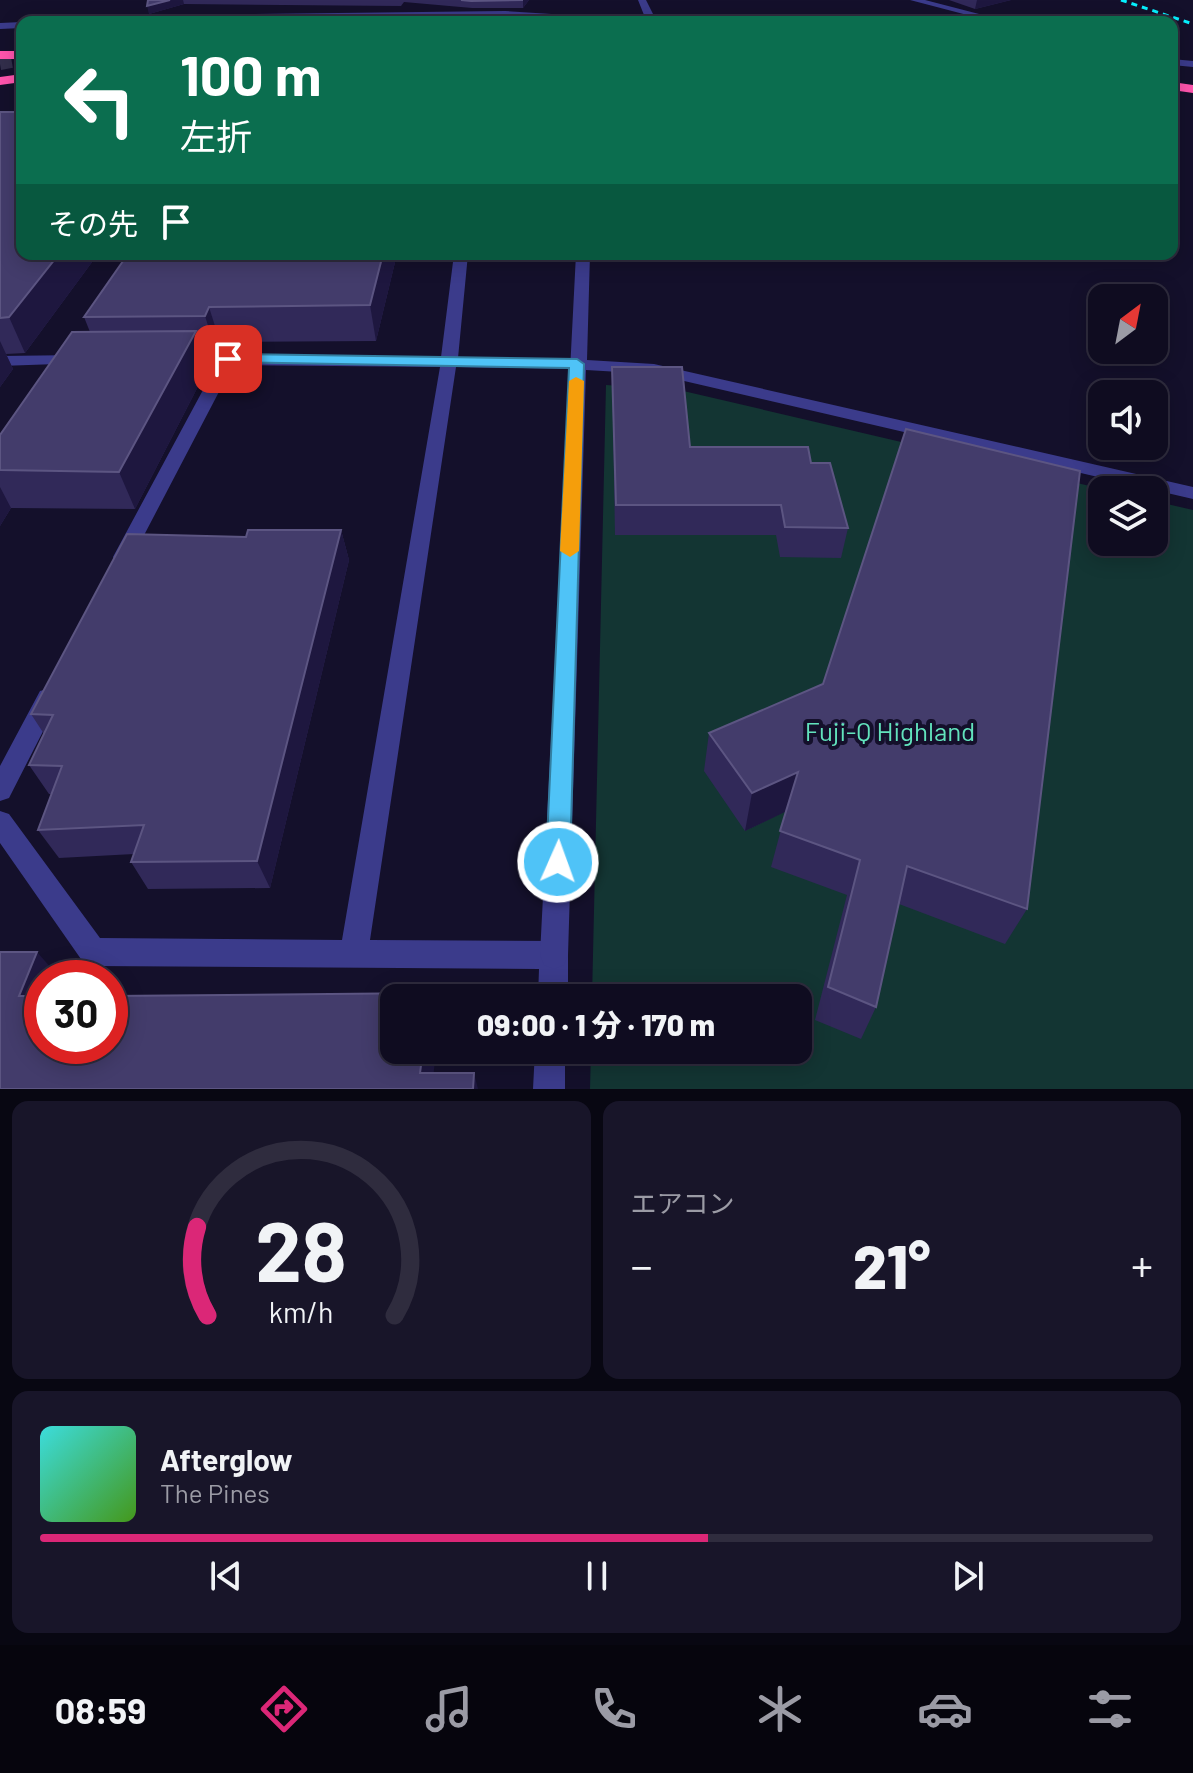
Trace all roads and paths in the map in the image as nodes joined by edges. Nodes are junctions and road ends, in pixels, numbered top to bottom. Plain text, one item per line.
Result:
1 (914, 0) edge
2 (410, 16) edge
3 (536, 16) edge
4 (980, 16) edge
5 (460, 260) edge
6 (583, 260) edge
7 (167, 359) edge
8 (228, 359) junction
9 (91, 360) edge
10 (0, 361) edge
11 (449, 362) junction
12 (577, 364) junction
13 (1193, 493) edge
14 (110, 581) edge
15 (59, 679) edge
16 (0, 790) edge
17 (0, 822) edge
18 (354, 954) junction
19 (554, 955) junction
20 (553, 984) edge
21 (550, 1064) edge
22 (549, 1089) edge

1 - 4 street
2 - 3 street
5 - 11 street
6 - 12 street
7 - 8 street
8 - 11 street
8 - 14 street
9 - 10 street
11 - 12 street
11 - 18 street
12 - 13 street
12 - 19 street
15 - 16 street
17 - 18 street
18 - 19 street
19 - 20 street
21 - 22 street

